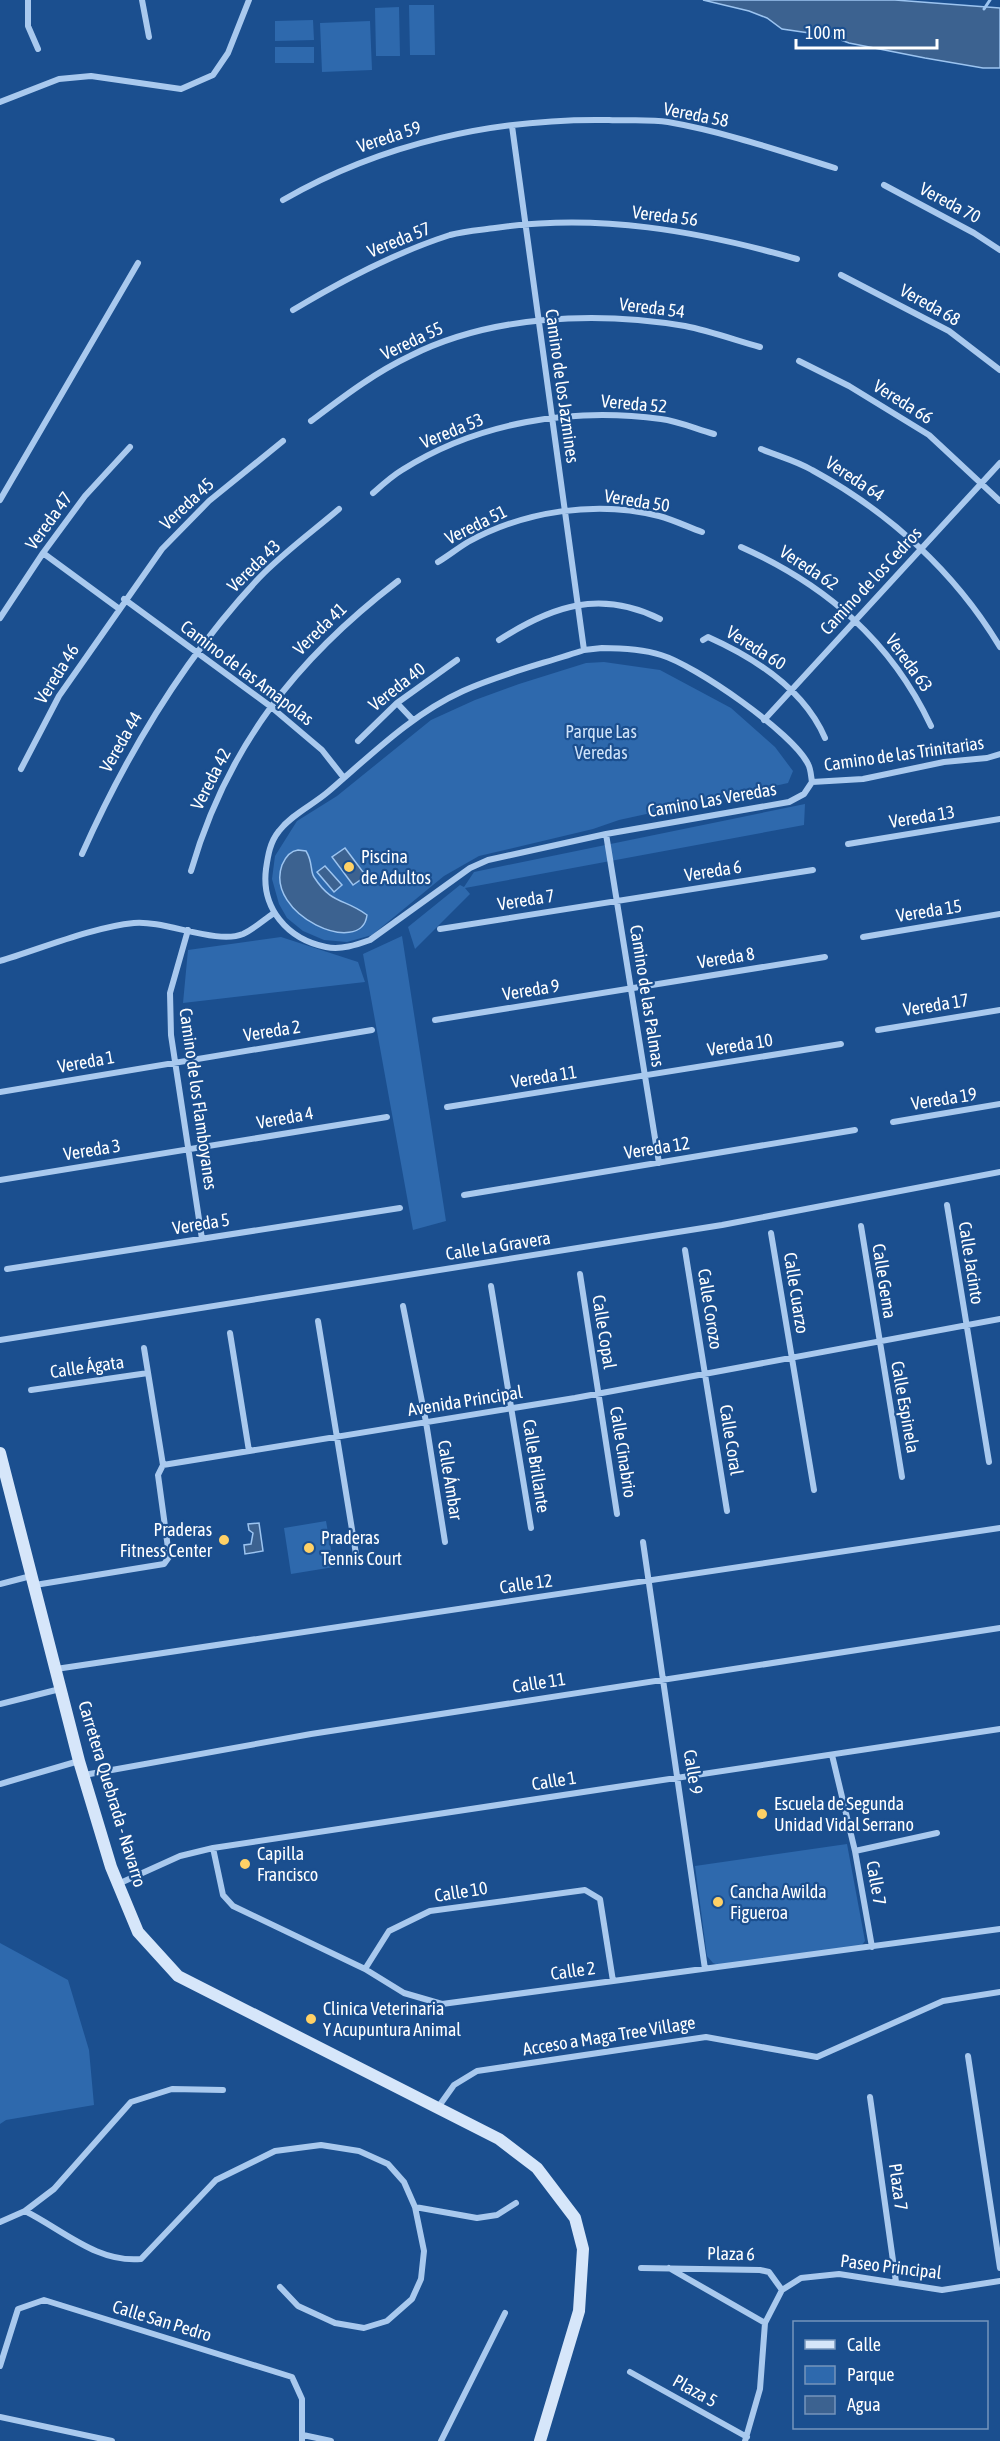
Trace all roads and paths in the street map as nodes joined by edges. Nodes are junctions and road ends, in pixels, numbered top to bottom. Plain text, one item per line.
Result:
1 (28, 0) edge
2 (142, 0) edge
3 (249, 0) edge
4 (149, 37) dead end
5 (38, 49) dead end
6 (0, 102) edge
7 (512, 126) junction
8 (835, 168) dead end
9 (884, 185) dead end
10 (283, 200) dead end
11 (525, 224) junction
12 (1000, 250) edge
13 (797, 259) dead end
14 (138, 263) dead end
15 (841, 275) dead end
16 (294, 310) dead end
17 (538, 322) junction
18 (760, 347) dead end
19 (800, 361) dead end
20 (1000, 370) edge
21 (551, 416) junction
22 (311, 421) dead end
23 (714, 434) dead end
24 (282, 441) dead end
25 (130, 447) dead end
26 (761, 449) dead end
27 (1000, 463) edge
28 (980, 483) junction
29 (373, 493) dead end
30 (0, 500) edge
31 (1000, 501) edge
32 (339, 509) dead end
33 (565, 512) junction
34 (702, 532) dead end
35 (741, 547) dead end
36 (922, 550) junction
37 (43, 553) junction
38 (438, 562) dead end
39 (398, 581) dead end
40 (124, 599) junction
41 (577, 605) junction
42 (118, 608) junction
43 (0, 618) edge
44 (660, 619) dead end
45 (856, 620) junction
46 (499, 640) dead end
47 (703, 640) dead end
48 (1000, 647) edge
49 (584, 650) junction
50 (196, 652) junction
51 (457, 660) dead end
52 (791, 690) junction
53 (397, 703) junction
54 (270, 706) junction
55 (413, 720) junction
56 (764, 720) junction
57 (931, 726) dead end
58 (825, 738) dead end
59 (358, 741) dead end
60 (1000, 754) edge
61 (21, 769) dead end
62 (344, 778) junction
63 (812, 782) junction
64 (1000, 819) edge
65 (606, 834) junction
66 (848, 844) dead end
67 (82, 854) dead end
68 (813, 870) dead end
69 (190, 871) dead end
70 (617, 901) junction
71 (274, 913) junction
72 (1000, 914) edge
73 (440, 929) dead end
74 (188, 930) junction
75 (862, 937) dead end
76 (825, 957) dead end
77 (0, 961) edge
78 (631, 988) junction
79 (1000, 1010) edge
80 (435, 1020) dead end
81 (372, 1030) dead end
82 (878, 1030) dead end
83 (840, 1044) dead end
84 (177, 1062) junction
85 (645, 1075) junction
86 (0, 1092) edge
87 (1000, 1104) edge
88 (447, 1107) dead end
89 (387, 1117) dead end
90 (893, 1122) dead end
91 (855, 1130) dead end
92 (189, 1150) junction
93 (659, 1163) junction
94 (1000, 1172) edge
95 (0, 1180) edge
96 (464, 1195) dead end
97 (947, 1205) dead end
98 (400, 1208) dead end
99 (861, 1226) dead end
100 (771, 1233) dead end
101 (202, 1239) junction
102 (685, 1250) dead end
103 (7, 1269) dead end
104 (580, 1274) dead end
105 (491, 1286) dead end
106 (403, 1306) dead end
107 (1000, 1319) edge
108 (318, 1321) dead end
109 (966, 1325) junction
110 (230, 1332) dead end
111 (0, 1340) edge
112 (878, 1341) junction
113 (144, 1348) dead end
114 (791, 1358) junction
115 (148, 1373) junction
116 (705, 1374) junction
117 (31, 1390) dead end
118 (598, 1394) junction
119 (512, 1408) junction
120 (426, 1422) junction
121 (336, 1437) junction
122 (249, 1451) junction
123 (0, 1453) edge
124 (989, 1462) dead end
125 (163, 1465) junction
126 (902, 1477) dead end
127 (814, 1490) dead end
128 (5, 1492) edge
129 (727, 1511) dead end
130 (617, 1514) dead end
131 (531, 1528) dead end
132 (1000, 1528) edge
133 (444, 1542) dead end
134 (644, 1542) dead end
135 (357, 1554) dead end
136 (34, 1580) junction
137 (648, 1581) junction
138 (0, 1584) edge
139 (1000, 1628) edge
140 (56, 1669) junction
141 (663, 1680) junction
142 (61, 1689) junction
143 (0, 1704) edge
144 (1000, 1729) edge
145 (832, 1755) junction
146 (79, 1761) junction
147 (84, 1775) junction
148 (679, 1777) junction
149 (0, 1784) edge
150 (937, 1833) dead end
151 (213, 1848) junction
152 (855, 1851) junction
153 (118, 1884) junction
154 (1000, 1929) edge
155 (872, 1947) junction
156 (365, 1969) junction
157 (705, 1969) junction
158 (613, 1981) junction
159 (1000, 1992) edge
160 (968, 2056) dead end
161 (224, 2090) dead end
162 (870, 2097) dead end
163 (439, 2106) junction
164 (516, 2203) dead end
165 (416, 2207) junction
166 (25, 2211) junction
167 (0, 2222) edge
168 (641, 2268) dead end
169 (669, 2268) junction
170 (1000, 2268) edge
171 (1000, 2281) edge
172 (896, 2282) junction
173 (280, 2287) dead end
174 (782, 2290) junction
175 (505, 2313) dead end
176 (765, 2323) junction
177 (0, 2366) edge
178 (630, 2372) dead end
179 (0, 2417) edge
180 (303, 2438) edge
181 (746, 2439) edge
182 (112, 2441) edge
183 (331, 2441) edge
184 (441, 2441) edge
185 (540, 2441) edge

1 - 5 street
2 - 4 street
3 - 6 street
7 - 8 street, Vereda 58
7 - 10 street, Vereda 59
7 - 11 street, Camino de los Jazmines
9 - 12 street, Vereda 70
11 - 13 street, Vereda 56
11 - 16 street, Vereda 57
11 - 17 street, Camino de los Jazmines
14 - 30 street
15 - 20 street, Vereda 68
17 - 18 street, Vereda 54
17 - 21 street, Camino de los Jazmines
17 - 22 street, Vereda 55
19 - 28 street, Vereda 66
21 - 23 street, Vereda 52
21 - 29 street, Vereda 53
21 - 33 street, Camino de los Jazmines
24 - 40 street, Vereda 45
25 - 37 street, Vereda 47
26 - 36 street, Vereda 64
27 - 28 street, Camino de los Cedros
28 - 31 street, Vereda 66
28 - 36 street, Camino de los Cedros
32 - 50 street, Vereda 43
33 - 34 street, Vereda 50
33 - 38 street, Vereda 51
33 - 41 street, Camino de los Jazmines
35 - 45 street, Vereda 62
36 - 45 street, Camino de los Cedros
36 - 48 street, Vereda 64
37 - 42 street
37 - 43 street, Vereda 47
39 - 54 street, Vereda 41
40 - 42 street, Vereda 46
40 - 50 street, Camino de las Amapolas
41 - 44 street
41 - 46 street
41 - 49 street, Camino de los Jazmines
42 - 61 street, Vereda 46
45 - 52 street, Camino de los Cedros
45 - 57 street, Vereda 63
47 - 52 street, Vereda 60
49 - 55 street, Camino Las Veredas
49 - 56 street, Camino Las Veredas
50 - 54 street, Camino de las Amapolas
50 - 67 street, Vereda 44
51 - 53 street, Vereda 40
52 - 56 street, Camino de los Cedros
52 - 58 street
53 - 55 street
53 - 59 street, Vereda 40
54 - 62 street, Camino de las Amapolas
54 - 69 street, Vereda 42
55 - 62 street, Camino Las Veredas
56 - 63 street, Camino Las Veredas
60 - 63 street, Camino de las Trinitarias
62 - 71 street, Camino Las Veredas
63 - 65 street, Camino Las Veredas
64 - 66 street, Vereda 13
65 - 70 street, Camino de las Palmas
65 - 71 street, Camino Las Veredas
68 - 70 street, Vereda 6
70 - 73 street, Vereda 7
70 - 78 street, Camino de las Palmas
71 - 74 street
72 - 75 street, Vereda 15
74 - 77 street
74 - 84 street, Camino de los Flamboyanes
76 - 78 street, Vereda 8
78 - 80 street, Vereda 9
78 - 85 street, Camino de las Palmas
79 - 82 street, Vereda 17
81 - 84 street, Vereda 2
83 - 85 street, Vereda 10
84 - 86 street, Vereda 1
84 - 92 street, Camino de los Flamboyanes
85 - 88 street, Vereda 11
85 - 93 street, Camino de las Palmas
87 - 90 street, Vereda 19
89 - 92 street, Vereda 4
91 - 93 street, Vereda 12
92 - 95 street, Vereda 3
92 - 101 street, Camino de los Flamboyanes
93 - 96 street, Vereda 12
94 - 111 street, Calle La Gravera
97 - 109 street, Calle Jacinto
98 - 101 street, Vereda 5
99 - 112 street, Calle Gema
100 - 114 street, Calle Cuarzo
101 - 103 street, Vereda 5
102 - 116 street, Calle Corozo
104 - 118 street, Calle Copal
105 - 119 street, Calle Brillante
106 - 120 street, Calle Ámbar
107 - 109 street, Avenida Principal
108 - 121 street
109 - 112 street, Avenida Principal
109 - 124 street, Calle Jacinto
110 - 122 street
112 - 114 street, Avenida Principal
112 - 126 street, Calle Espinela
113 - 115 street
114 - 116 street, Avenida Principal
114 - 127 street, Calle Cuarzo
115 - 117 street, Calle Ágata
115 - 125 street
116 - 118 street, Avenida Principal
116 - 129 street, Calle Coral
118 - 119 street, Avenida Principal
118 - 130 street, Calle Cinabrio
119 - 120 street, Avenida Principal
119 - 131 street, Calle Brillante
120 - 121 street, Avenida Principal
120 - 133 street, Calle Ámbar
121 - 122 street, Avenida Principal
121 - 135 street
122 - 125 street, Avenida Principal
123 - 128 street, Carretera Quebrada - Navarro
125 - 136 street
128 - 136 street, Carretera Quebrada - Navarro
132 - 137 street, Calle 12
134 - 137 street, Calle 9
136 - 138 street
136 - 140 street, Carretera Quebrada - Navarro
137 - 140 street, Calle 12
137 - 141 street, Calle 9
139 - 141 street, Calle 11
140 - 142 street, Carretera Quebrada - Navarro
141 - 147 street, Calle 11
141 - 148 street, Calle 9
142 - 143 street
142 - 146 street, Carretera Quebrada - Navarro
144 - 145 street, Calle 1
145 - 148 street, Calle 1
145 - 152 street, Calle 7
146 - 147 street, Carretera Quebrada - Navarro
146 - 149 street
147 - 153 street, Carretera Quebrada - Navarro
148 - 151 street, Calle 1
148 - 157 street, Calle 9
150 - 152 street
151 - 153 street, Calle 1
151 - 156 street, Calle 2
152 - 155 street, Calle 7
153 - 163 street, Carretera Quebrada - Navarro
154 - 155 street, Calle 2
155 - 157 street, Calle 2
156 - 158 street, Calle 2
156 - 158 street, Calle 10
157 - 158 street, Calle 2
159 - 163 street, Acceso a Maga Tree Village
160 - 170 street
161 - 166 street
162 - 172 street, Plaza 7
163 - 185 street, Carretera Quebrada - Navarro
164 - 165 street
165 - 166 street
165 - 173 street
166 - 167 street
168 - 169 street, Plaza 6
169 - 174 street, Plaza 6
169 - 176 street, Plaza 6
171 - 172 street, Paseo Principal
172 - 174 street, Paseo Principal
174 - 176 street
175 - 184 street
176 - 181 street
177 - 180 street, Calle San Pedro
178 - 181 street, Plaza 5
179 - 182 street
180 - 183 street

